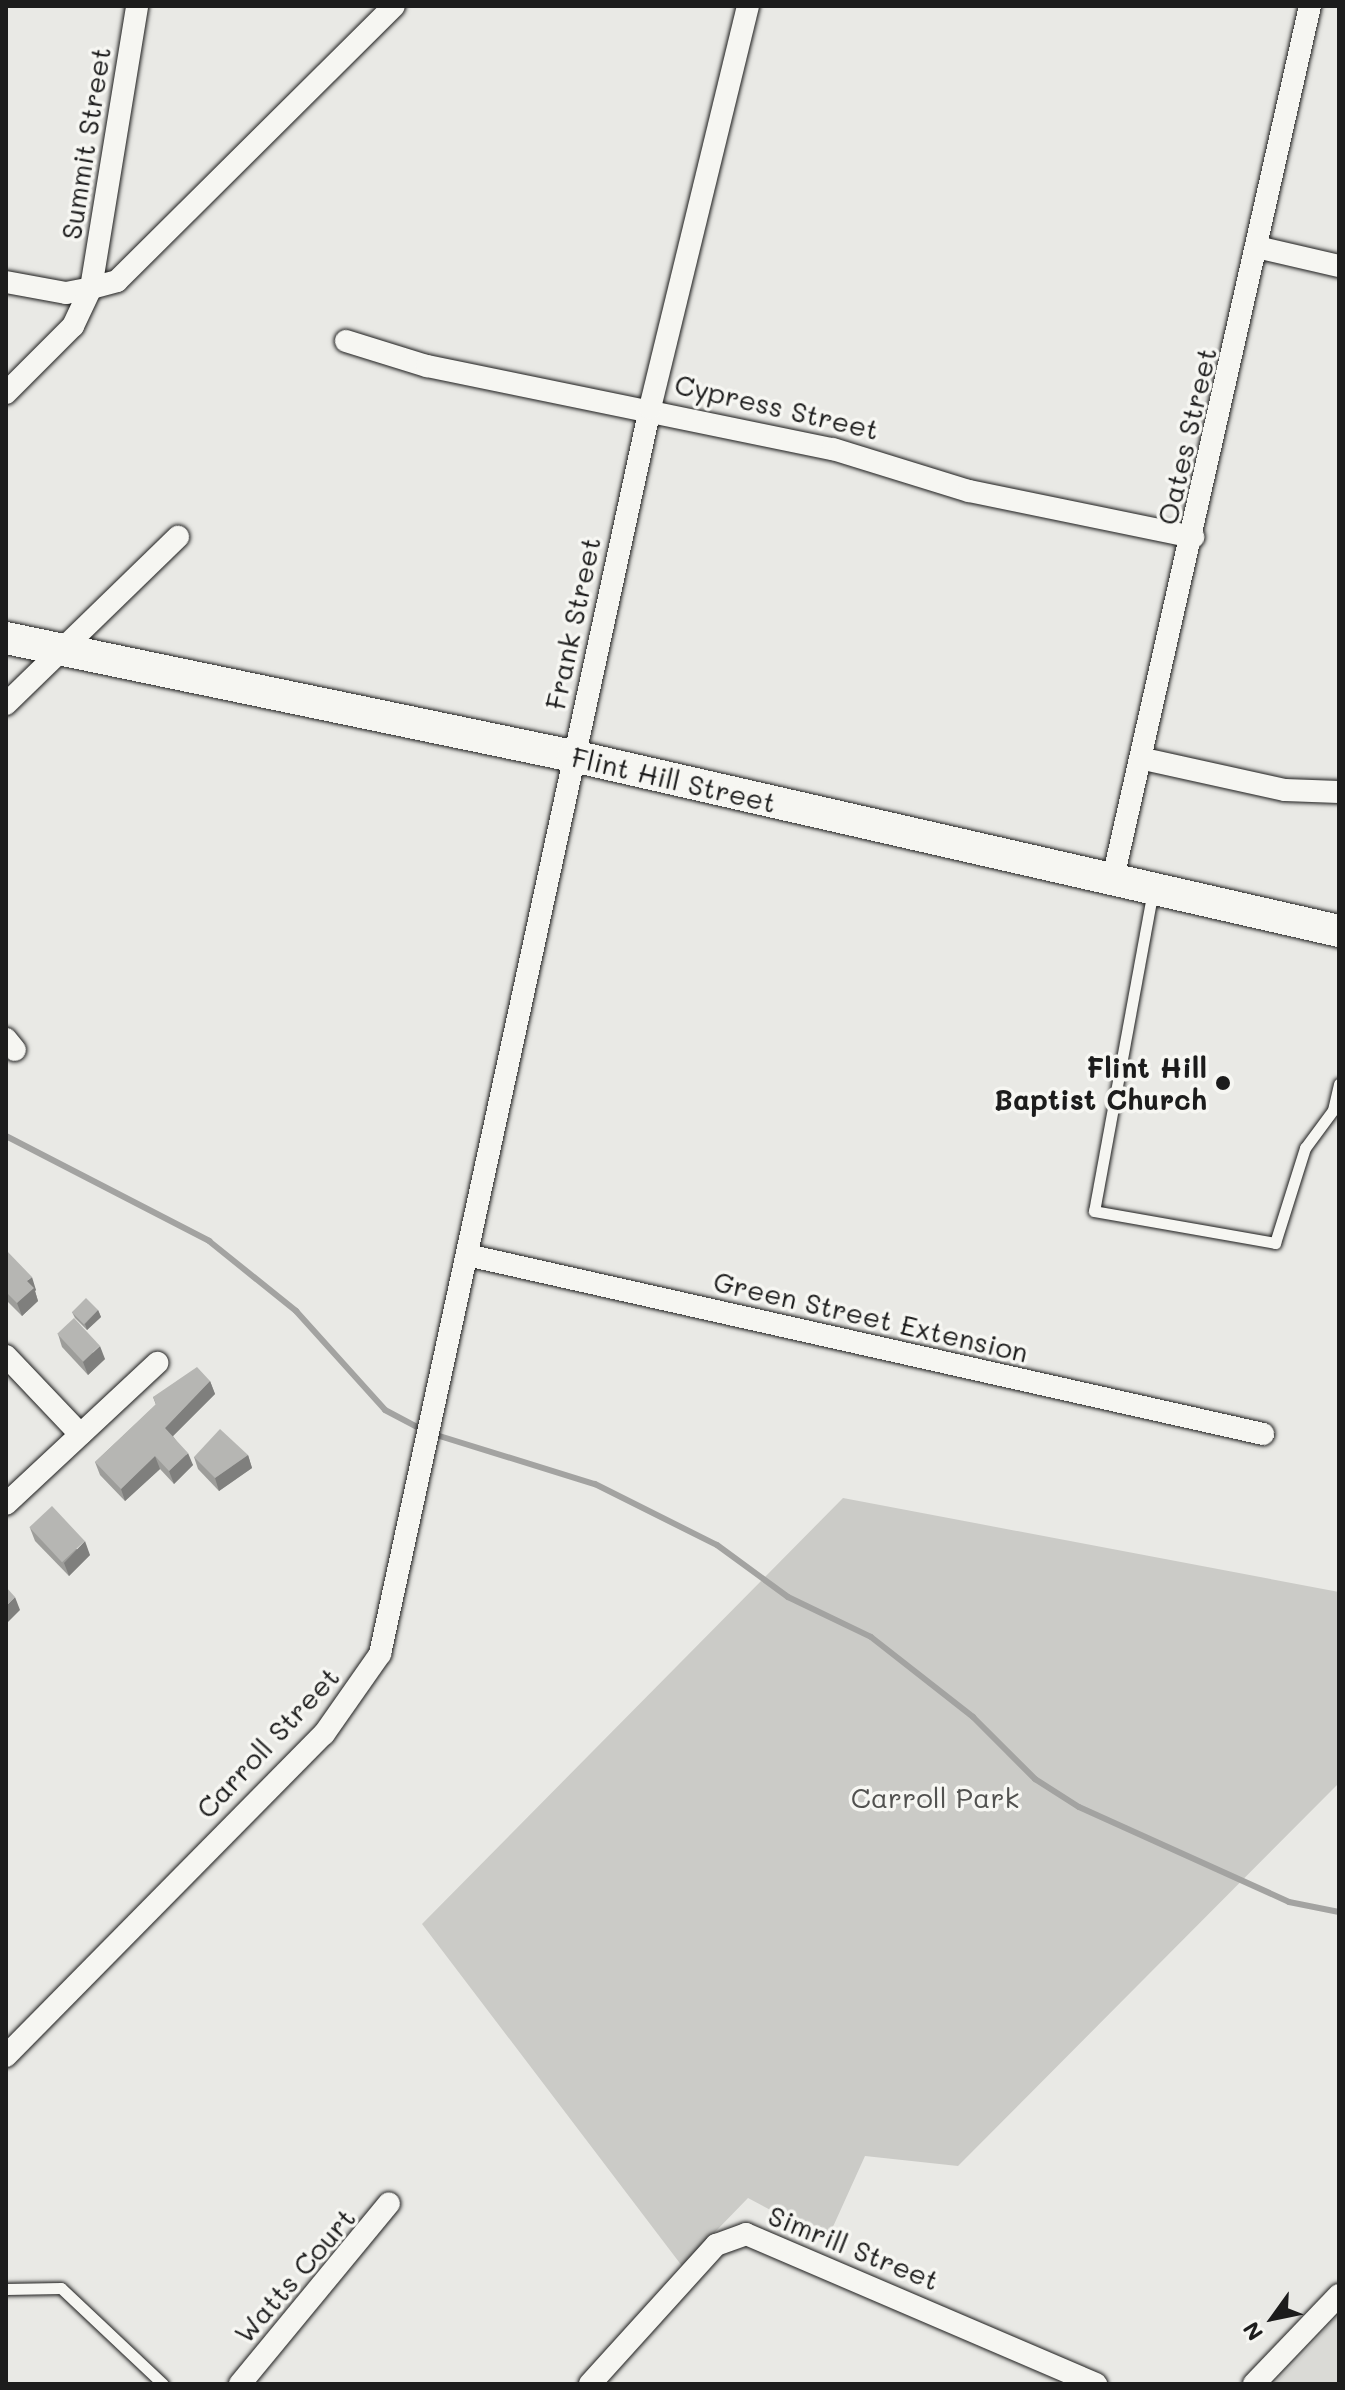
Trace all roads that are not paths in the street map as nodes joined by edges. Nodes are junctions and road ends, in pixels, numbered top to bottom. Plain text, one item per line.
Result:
1 (137, 6) edge
2 (394, 6) edge
3 (748, 6) edge
4 (1310, 6) edge
5 (1261, 248) junction
6 (1339, 266) edge
7 (6, 282) edge
8 (91, 288) junction
9 (346, 341) dead end
10 (6, 393) edge
11 (650, 408) junction
12 (178, 537) dead end
13 (1193, 537) junction
14 (6, 638) edge
15 (64, 646) junction
16 (6, 704) edge
17 (573, 756) junction
18 (1144, 759) junction
19 (1339, 792) edge
20 (1113, 878) junction
21 (1154, 888) junction
22 (1339, 931) edge
23 (1339, 1084) edge
24 (467, 1255) junction
25 (6, 1356) edge
26 (157, 1363) dead end
27 (80, 1434) junction
28 (1263, 1434) dead end
29 (6, 1504) edge
30 (6, 2056) edge
31 (389, 2203) dead end
32 (6, 2289) edge
33 (1339, 2295) edge
34 (163, 2384) edge
35 (240, 2384) edge
36 (590, 2384) edge
37 (1096, 2384) edge
38 (1254, 2384) edge

1 - 8 street, Summit Street
2 - 8 street
3 - 11 street, Frank Street
4 - 5 street, Oates Street
5 - 6 street
5 - 13 street, Oates Street
7 - 8 street
8 - 10 street, Summit Street
9 - 11 street, Cypress Street
11 - 13 street, Cypress Street
11 - 17 street, Frank Street
12 - 15 street
13 - 18 street, Oates Street
14 - 15 street, Flint Hill Street
15 - 16 street
15 - 17 street, Flint Hill Street
17 - 20 street, Flint Hill Street
17 - 24 street, Frank Street
18 - 19 street
18 - 20 street, Oates Street
20 - 21 street, Flint Hill Street
21 - 22 street, Flint Hill Street
21 - 23 lane
24 - 28 street, Green Street Extension
24 - 30 street, Carroll Street
25 - 27 street
26 - 27 street
27 - 29 street
31 - 35 street, Watts Court
32 - 34 lane
33 - 38 street
36 - 37 street, Simrill Street

